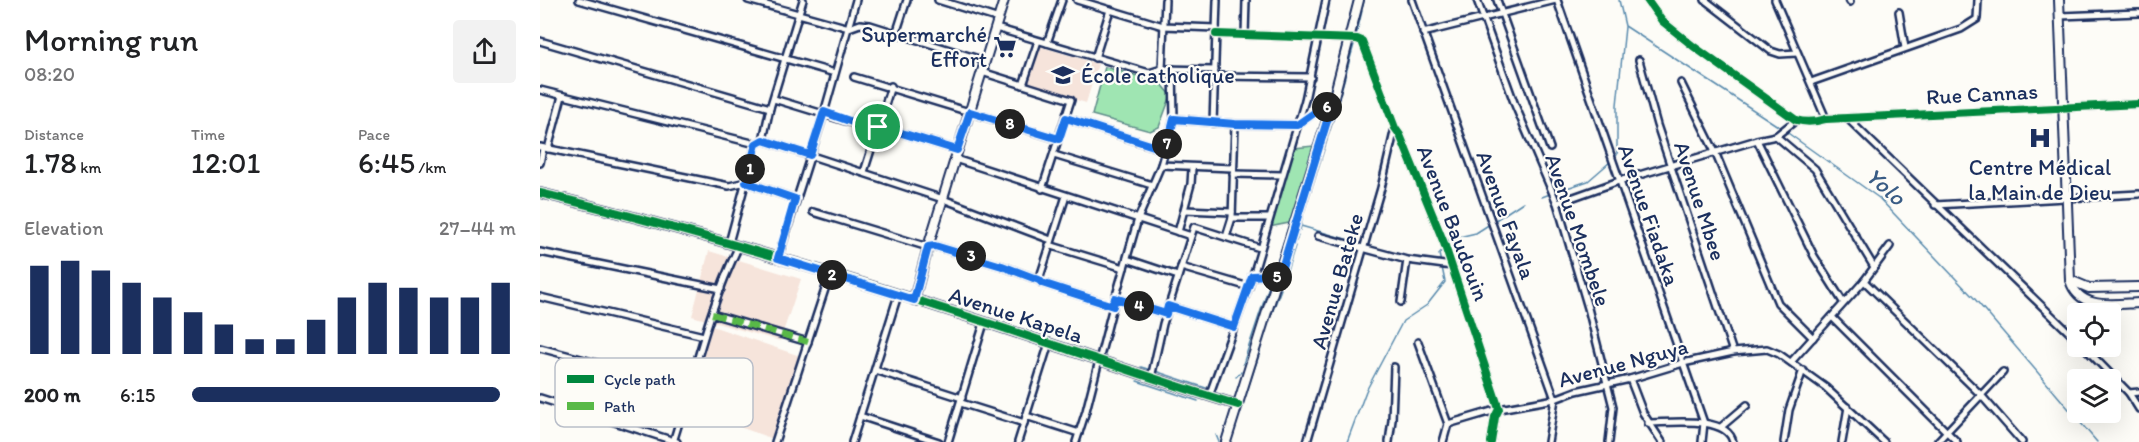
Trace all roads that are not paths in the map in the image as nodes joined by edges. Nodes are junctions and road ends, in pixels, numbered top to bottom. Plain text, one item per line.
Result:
1 (579, 0) edge
2 (748, 0) edge
3 (803, 0) edge
4 (856, 0) edge
5 (907, 0) edge
6 (938, 0) edge
7 (1004, 0) edge
8 (1062, 0) edge
9 (1077, 0) edge
10 (1165, 0) edge
11 (1217, 0) edge
12 (1246, 0) edge
13 (1326, 0) edge
14 (1359, 0) edge
15 (1412, 0) edge
16 (1477, 0) edge
17 (1497, 0) edge
18 (1556, 0) edge
19 (1647, 0) edge
20 (1705, 0) edge
21 (1775, 0) edge
22 (1978, 0) edge
23 (2059, 0) edge
24 (1110, 10) junction
25 (1899, 12) dead end
26 (1502, 13) junction
27 (2139, 13) edge
28 (797, 15) junction
29 (2060, 16) junction
30 (1483, 18) junction
31 (997, 23) junction
32 (1163, 26) junction
33 (849, 28) junction
34 (1216, 31) junction
35 (896, 33) junction
36 (1423, 33) junction
37 (1245, 35) junction
38 (1319, 36) junction
39 (1350, 39) junction
40 (540, 41) edge
41 (1038, 41) junction
42 (1047, 43) junction
43 (1905, 48) junction
44 (1797, 53) junction
45 (786, 58) junction
46 (1095, 58) junction
47 (1639, 60) dead end
48 (985, 62) junction
49 (1162, 69) junction
50 (1173, 69) junction
51 (982, 72) junction
52 (835, 73) junction
53 (1215, 73) junction
54 (854, 76) dead end
55 (1311, 77) junction
56 (1811, 82) junction
57 (1681, 83) dead end
58 (1023, 85) junction
59 (891, 86) junction
60 (540, 90) edge
61 (562, 96) junction
62 (774, 99) junction
63 (2139, 104) edge
64 (770, 108) junction
65 (1331, 108) junction
66 (2064, 108) junction
67 (824, 112) junction
68 (970, 112) junction
69 (1066, 118) junction
70 (1848, 118) junction
71 (1174, 119) junction
72 (1826, 119) junction
73 (1796, 120) junction
74 (1213, 123) junction
75 (1235, 124) junction
76 (1297, 125) junction
77 (878, 127) junction
78 (1395, 128) junction
79 (1778, 135) junction
80 (1059, 139) junction
81 (763, 140) junction
82 (1757, 140) junction
83 (756, 144) junction
84 (544, 148) edge
85 (1550, 148) dead end
86 (957, 150) junction
87 (1166, 150) junction
88 (1715, 152) junction
89 (810, 155) junction
90 (1054, 155) junction
91 (955, 159) junction
92 (540, 163) edge
93 (1161, 165) junction
94 (1671, 165) junction
95 (1192, 168) junction
96 (1232, 171) junction
97 (864, 172) junction
98 (1282, 175) junction
99 (1619, 181) junction
100 (746, 182) junction
101 (1152, 185) junction
102 (1042, 189) junction
103 (540, 193) edge
104 (2139, 194) edge
105 (1066, 196) junction
106 (2067, 197) junction
107 (795, 199) junction
108 (942, 199) junction
109 (1557, 203) junction
110 (1935, 205) junction
111 (1185, 210) junction
112 (813, 212) dead end
113 (1232, 215) junction
114 (1269, 218) junction
115 (1138, 219) junction
116 (1178, 232) junction
117 (1191, 236) junction
118 (1318, 236) dead end
119 (1226, 237) junction
120 (1050, 242) junction
121 (729, 243) junction
122 (739, 246) junction
123 (1890, 246) dead end
124 (928, 247) junction
125 (1260, 248) junction
126 (1364, 248) junction
127 (540, 252) edge
128 (778, 258) junction
129 (1128, 259) junction
130 (1407, 260) junction
131 (1452, 266) junction
132 (1181, 267) junction
133 (1874, 267) junction
134 (1124, 268) junction
135 (830, 274) junction
136 (1178, 276) junction
137 (1252, 276) junction
138 (1279, 278) junction
139 (1039, 280) junction
140 (2070, 280) junction
141 (1864, 281) junction
142 (1248, 287) junction
143 (2116, 288) junction
144 (2139, 288) edge
145 (721, 289) junction
146 (898, 295) junction
147 (540, 297) edge
148 (1115, 298) junction
149 (914, 300) junction
150 (1401, 302) dead end
151 (1843, 302) junction
152 (2096, 303) edge
153 (2116, 303) edge
154 (2139, 303) edge
155 (2121, 304) edge
156 (1113, 306) junction
157 (1168, 306) junction
158 (712, 314) junction
159 (1166, 314) junction
160 (1832, 317) junction
161 (984, 323) junction
162 (1234, 327) junction
163 (2067, 331) edge
164 (704, 336) junction
165 (1813, 338) junction
166 (808, 342) junction
167 (1418, 342) dead end
168 (1049, 343) junction
169 (540, 348) edge
170 (1733, 352) junction
171 (2094, 357) edge
172 (578, 358) edge
173 (698, 358) edge
174 (1099, 361) junction
175 (1791, 362) junction
176 (1683, 363) junction
177 (1394, 367) dead end
178 (875, 370) junction
179 (1803, 370) junction
180 (2003, 372) dead end
181 (1150, 378) junction
182 (1630, 379) junction
183 (1607, 385) junction
184 (2139, 392) edge
185 (2129, 393) junction
186 (1980, 394) junction
187 (1209, 396) junction
188 (540, 398) edge
189 (1555, 399) junction
190 (962, 401) junction
191 (555, 403) edge
192 (1238, 405) junction
193 (1748, 405) dead end
194 (1848, 407) junction
195 (2139, 409) edge
196 (1499, 410) junction
197 (860, 416) junction
198 (1026, 416) junction
199 (1024, 423) junction
200 (1648, 423) junction
201 (1704, 423) junction
202 (1448, 424) junction
203 (628, 427) edge
204 (678, 427) edge
205 (1721, 427) junction
206 (1946, 431) junction
207 (1079, 433) junction
208 (674, 442) edge
209 (775, 442) edge
210 (852, 442) edge
211 (939, 442) edge
212 (948, 442) edge
213 (1018, 442) edge
214 (1077, 442) edge
215 (1226, 442) edge
216 (1307, 442) edge
217 (1389, 442) edge
218 (1443, 442) edge
219 (1491, 442) edge
220 (1548, 442) edge
221 (1609, 442) edge
222 (1662, 442) edge
223 (1702, 442) edge
224 (1733, 442) edge
225 (1784, 442) edge
226 (1842, 442) edge
227 (1884, 442) edge
228 (1937, 442) edge
229 (1957, 442) edge
230 (2022, 442) edge

1 - 45 street
2 - 28 street
3 - 28 street
4 - 33 street
5 - 35 street
6 - 31 street
7 - 31 street
8 - 42 street
9 - 24 street
10 - 32 street
11 - 34 street
12 - 37 street
13 - 38 street
14 - 39 street
15 - 36 street, Avenue Fayala
16 - 30 street, Avenue Mombele
17 - 26 street
18 - 26 street
18 - 99 street, Avenue Fiadaka
19 - 73 street
20 - 44 street
21 - 44 street
22 - 43 street
23 - 29 street
24 - 32 street
24 - 46 street
25 - 43 street
26 - 30 street
26 - 85 street
27 - 29 street
28 - 33 street
28 - 45 street
29 - 66 street
30 - 36 street
30 - 109 street, Avenue Mombele
31 - 41 street
31 - 48 street
32 - 34 street
32 - 49 street
33 - 35 street
33 - 52 street
34 - 37 street
34 - 53 street
35 - 48 street
36 - 189 street, Avenue Fayala
37 - 38 street
38 - 39 street
38 - 55 street
39 - 65 street
39 - 78 street, Avenue Baudouin
40 - 64 street
41 - 42 street
41 - 58 street
42 - 46 street
43 - 56 street
44 - 56 street
45 - 52 street
45 - 62 street
46 - 49 street
47 - 94 street, Avenue Mbee
48 - 51 street
49 - 50 street
50 - 53 street
50 - 71 street
51 - 58 street
51 - 68 street
52 - 67 street
53 - 55 street
53 - 74 street
54 - 59 street
55 - 76 street
56 - 72 street
57 - 88 street
58 - 69 street
59 - 68 street
59 - 77 street
60 - 61 street
61 - 83 street
61 - 84 street
62 - 64 street
62 - 67 street
63 - 66 street, Rue Cannas
64 - 81 street
65 - 76 street
65 - 138 street
66 - 70 street, Rue Cannas
66 - 106 street
67 - 77 street
67 - 89 street
68 - 80 street
68 - 86 street
69 - 80 street
69 - 87 street
70 - 72 street, Rue Cannas
70 - 110 street
71 - 74 street
71 - 87 street
72 - 73 street, Rue Cannas
73 - 79 street
74 - 75 street
75 - 76 street
75 - 96 street
76 - 98 street
77 - 86 street
77 - 97 street
78 - 126 street, Avenue Bateke
78 - 131 street, Avenue Baudouin
79 - 82 street
79 - 133 street
80 - 90 street
81 - 83 street
81 - 89 street
82 - 88 street
82 - 151 street
83 - 100 street
84 - 92 street
84 - 100 street
86 - 91 street
87 - 93 street
88 - 94 street
88 - 165 street
89 - 97 street
89 - 107 street
90 - 101 street
90 - 102 street
91 - 102 street
91 - 108 street
93 - 95 street
93 - 101 street
94 - 99 street
94 - 170 street, Avenue Mbee
95 - 96 street
95 - 111 street
96 - 98 street
96 - 113 street
97 - 108 street
98 - 114 street
99 - 109 street
99 - 176 street, Avenue Fiadaka
100 - 107 street
100 - 121 street
101 - 115 street
102 - 105 street
103 - 121 street, Avenue Kapela
104 - 106 street
105 - 115 street
105 - 120 street
106 - 110 street
106 - 140 street
107 - 128 street
108 - 120 street
108 - 124 street
109 - 183 street, Avenue Mombele
110 - 163 street
111 - 113 street
111 - 116 street
112 - 124 street
113 - 114 street
113 - 119 street
114 - 125 street
115 - 116 street
115 - 129 street
116 - 117 street
117 - 119 street
117 - 132 street
118 - 126 street
119 - 125 street
120 - 134 street
120 - 139 street
121 - 122 street, Avenue Kapela
122 - 128 street, Avenue Kapela
122 - 145 street
123 - 133 street
124 - 139 street
124 - 149 street
125 - 137 street
126 - 130 street
126 - 216 street, Avenue Bateke
127 - 145 street
128 - 135 street, Avenue Kapela
129 - 134 street
129 - 136 street
130 - 131 street
130 - 150 street
131 - 196 street, Avenue Baudouin
132 - 136 street
132 - 142 street
133 - 141 street
134 - 148 street
135 - 146 street, Avenue Kapela
135 - 166 street
136 - 157 street
137 - 138 street
137 - 142 street
138 - 192 street
139 - 156 street
140 - 143 street
140 - 152 street
141 - 151 street
141 - 186 street
142 - 162 street
143 - 144 street
143 - 153 street
145 - 158 street
146 - 149 street, Avenue Kapela
146 - 178 street
147 - 164 street
148 - 156 street
148 - 159 street
149 - 161 street, Avenue Kapela
151 - 160 street
154 - 155 street
156 - 174 street
157 - 159 street
157 - 162 street
158 - 164 street
158 - 166 street
159 - 181 street
160 - 165 street
160 - 206 street
161 - 168 street, Avenue Kapela
161 - 190 street
162 - 187 street
164 - 173 street
165 - 175 street
166 - 209 street
167 - 202 street
168 - 174 street, Avenue Kapela
168 - 198 street
169 - 172 street
170 - 175 street, Avenue Nguya
170 - 176 street, Avenue Nguya
171 - 185 street
174 - 181 street, Avenue Kapela
174 - 207 street
175 - 179 street, Avenue Nguya
176 - 182 street, Avenue Nguya
176 - 201 street, Avenue Fiadaka
177 - 217 street
178 - 190 street
178 - 197 street
179 - 194 street, Avenue Nguya
179 - 225 street
180 - 186 street
181 - 187 street, Avenue Kapela
182 - 183 street, Avenue Nguya
182 - 200 street
183 - 189 street, Avenue Nguya
183 - 221 street, Avenue Mombele
184 - 185 street
185 - 195 street
186 - 206 street
186 - 230 street
187 - 192 street, Avenue Kapela
188 - 191 street
189 - 196 street, Avenue Nguya
189 - 220 street, Avenue Fayala
190 - 199 street
190 - 212 street
192 - 215 street
193 - 205 street
194 - 226 street
194 - 227 street, Avenue Nguya
196 - 202 street, Avenue Nguya
196 - 219 street
197 - 210 street
197 - 211 street
198 - 199 street
198 - 207 street
199 - 213 street
200 - 201 street
200 - 222 street
201 - 205 street
201 - 223 street, Avenue Fiadaka
202 - 218 street
203 - 208 street
204 - 208 street
205 - 224 street
206 - 228 street
206 - 229 street
207 - 214 street

